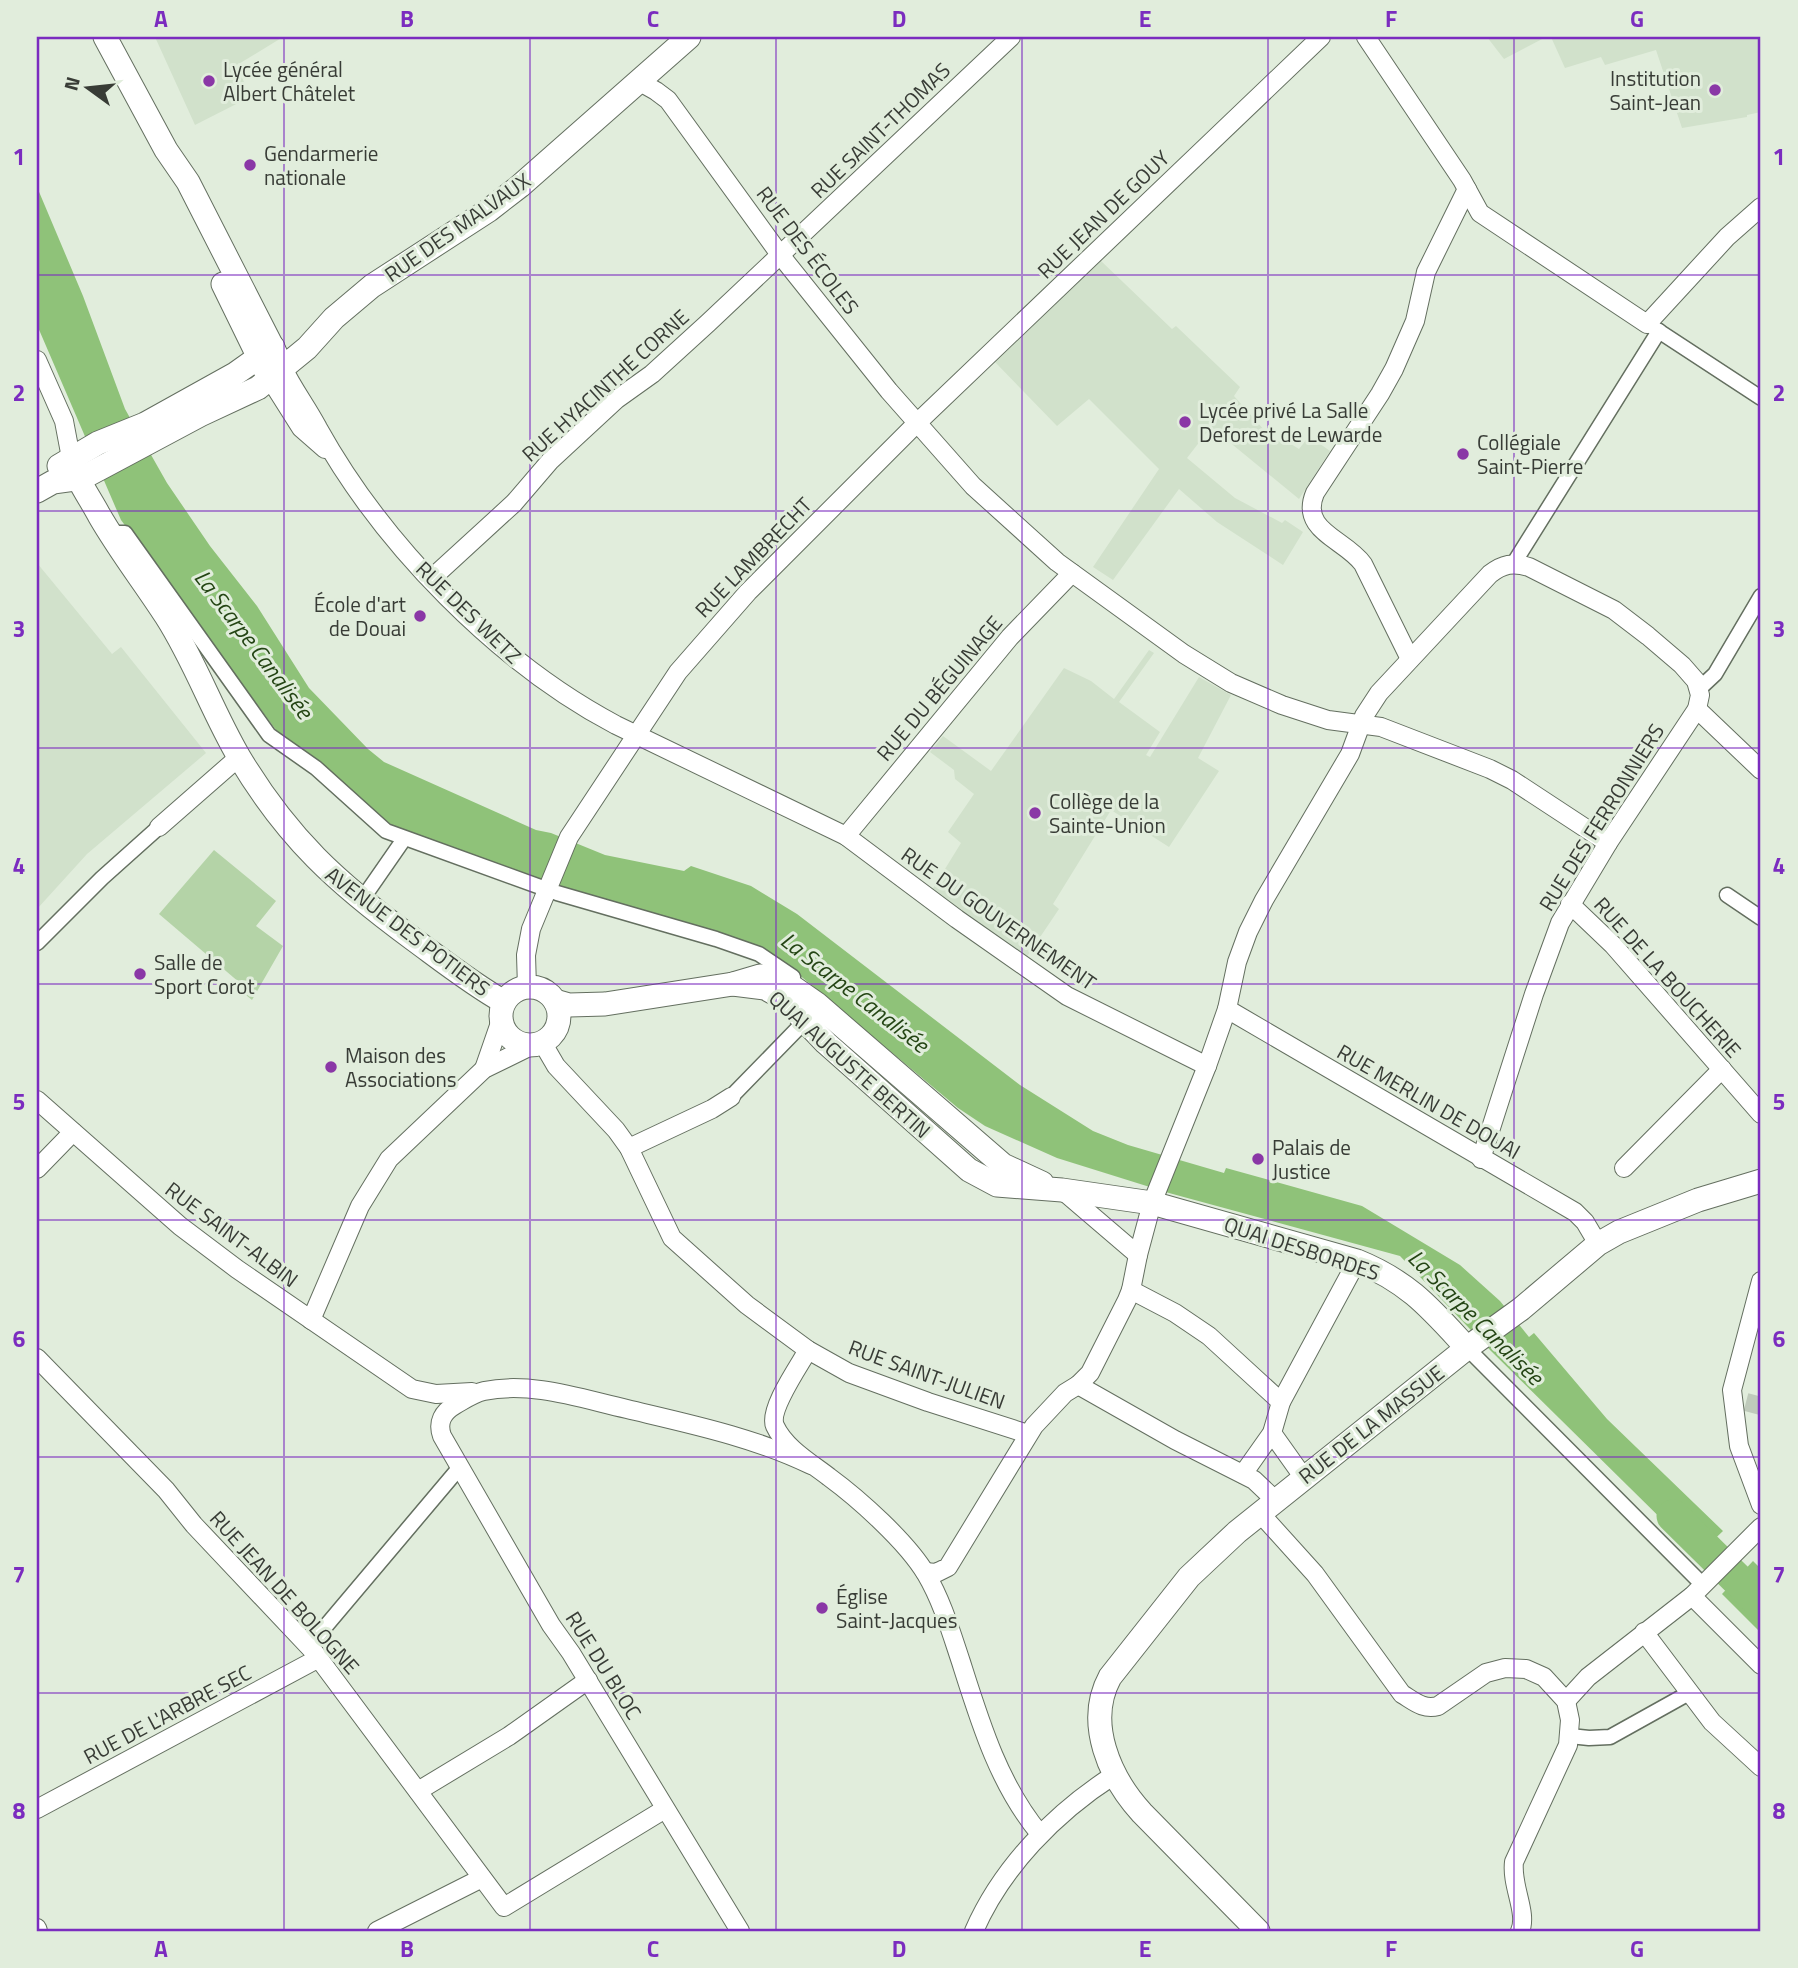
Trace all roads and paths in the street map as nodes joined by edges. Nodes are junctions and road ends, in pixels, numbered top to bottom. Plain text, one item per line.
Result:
1 (104, 37) edge
2 (689, 37) edge
3 (1010, 37) edge
4 (1321, 37) edge
5 (1366, 37) edge
6 (665, 60) junction
7 (640, 82) junction
8 (668, 100) junction
9 (1467, 189) junction
10 (1761, 207) edge
11 (781, 256) junction
12 (1653, 328) junction
13 (37, 360) edge
14 (271, 363) junction
15 (1761, 398) edge
16 (916, 424) junction
17 (85, 463) junction
18 (37, 481) edge
19 (37, 491) edge
20 (105, 525) junction
21 (1514, 563) junction
22 (1072, 573) junction
23 (431, 579) junction
24 (1761, 596) edge
25 (1410, 659) junction
26 (1699, 689) junction
27 (1697, 709) junction
28 (1361, 723) junction
29 (636, 733) junction
30 (239, 757) junction
31 (1761, 770) edge
32 (159, 827) joint
33 (846, 836) junction
34 (404, 839) junction
35 (1608, 843) junction
36 (546, 889) junction
37 (1727, 895) dead end
38 (361, 901) junction
39 (1570, 904) junction
40 (1761, 918) edge
41 (37, 943) edge
42 (733, 984) junction
43 (527, 987) junction
44 (798, 990) junction
45 (555, 1001) junction
46 (605, 1004) junction
47 (1227, 1009) junction
48 (503, 1011) junction
49 (805, 1021) junction
50 (543, 1040) junction
51 (1207, 1066) junction
52 (484, 1069) junction
53 (1722, 1069) junction
54 (732, 1097) joint
55 (37, 1100) edge
56 (1760, 1113) edge
57 (73, 1132) junction
58 (629, 1148) junction
59 (1481, 1158) junction
60 (1624, 1168) dead end
61 (37, 1169) edge
62 (1761, 1181) edge
63 (1062, 1190) junction
64 (1154, 1199) junction
65 (1598, 1244) junction
66 (1138, 1255) junction
67 (1357, 1261) junction
68 (1761, 1281) edge
69 (1132, 1290) junction
70 (311, 1320) junction
71 (1473, 1344) junction
72 (808, 1350) junction
73 (37, 1358) edge
74 (1078, 1385) junction
75 (482, 1391) junction
76 (1281, 1402) junction
77 (1272, 1433) junction
78 (1028, 1434) junction
79 (811, 1465) junction
80 (460, 1467) junction
81 (1243, 1474) junction
82 (1304, 1478) junction
83 (1761, 1505) edge
84 (1267, 1506) junction
85 (1761, 1527) edge
86 (925, 1572) junction
87 (1702, 1586) junction
88 (1644, 1632) junction
89 (314, 1652) junction
90 (1761, 1665) edge
91 (588, 1681) junction
92 (1689, 1693) junction
93 (1566, 1701) junction
94 (1570, 1736) junction
95 (1761, 1767) edge
96 (1114, 1775) junction
97 (418, 1791) junction
98 (37, 1809) edge
99 (666, 1809) junction
100 (1040, 1834) junction
101 (482, 1878) junction
102 (1521, 1929) edge
103 (377, 1931) edge
104 (740, 1931) edge
105 (974, 1931) edge
106 (1258, 1931) edge

1 - 14 street, RUE DES WETZ
2 - 6 street, RUE DES MALVAUX
3 - 11 street, RUE SAINT-THOMAS
4 - 16 street, RUE JEAN DE GOUY
5 - 9 street
6 - 7 street, RUE DES MALVAUX
6 - 8 street
7 - 8 street, RUE DES ÉCOLES
7 - 14 street, RUE DES MALVAUX
8 - 11 street, RUE DES ÉCOLES
9 - 12 street
9 - 25 street
10 - 12 street
11 - 16 street, RUE DES ÉCOLES
11 - 23 street, RUE HYACINTHE CORNE
12 - 15 street
12 - 21 street
13 - 17 street
14 - 17 street, RUE DES MALVAUX
14 - 23 street, RUE DES WETZ
16 - 22 street, RUE DES ÉCOLES
16 - 29 street, RUE LAMBRECHT
17 - 18 street
17 - 19 street
17 - 20 street, AVENUE DES POTIERS
20 - 30 street, AVENUE DES POTIERS
20 - 34 street
21 - 25 street
21 - 26 street
22 - 28 street, RUE DES ÉCOLES
22 - 33 street, RUE DU BÉGUINAGE
23 - 29 street, RUE DES WETZ
24 - 26 street
25 - 28 street
26 - 27 street, RUE DES FERRONNIERS
27 - 31 street
27 - 35 street, RUE DES FERRONNIERS
28 - 35 street, RUE DES ÉCOLES
28 - 47 street
29 - 33 street, RUE DES WETZ
29 - 36 street, RUE LAMBRECHT
30 - 32 street
30 - 38 street, AVENUE DES POTIERS
32 - 41 street
33 - 51 street, RUE DU GOUVERNEMENT
34 - 36 street
34 - 38 street
35 - 39 street, RUE DES FERRONNIERS
36 - 43 street, RUE LAMBRECHT
36 - 44 street
37 - 40 street
38 - 48 street, AVENUE DES POTIERS
39 - 53 street, RUE DE LA BOUCHERIE
39 - 59 street, RUE DES FERRONNIERS
42 - 44 street, QUAI AUGUSTE BERTIN
42 - 46 street
42 - 49 street, QUAI AUGUSTE BERTIN
43 - 45 street
43 - 48 street
44 - 63 street, QUAI AUGUSTE BERTIN
45 - 46 street
45 - 50 street
46 - 50 street
47 - 51 street
47 - 59 street, RUE MERLIN DE DOUAI
48 - 50 street
48 - 52 street
49 - 54 street
49 - 63 street, QUAI AUGUSTE BERTIN
50 - 52 street
50 - 58 street, RUE SAINT-JULIEN
51 - 64 street
52 - 70 street
53 - 56 street, RUE DE LA BOUCHERIE
53 - 60 street
54 - 58 street
55 - 57 street, RUE SAINT-ALBIN
57 - 61 street
57 - 70 street, RUE SAINT-ALBIN
58 - 72 street, RUE SAINT-JULIEN
59 - 65 street, RUE MERLIN DE DOUAI
62 - 65 street, RUE DE LA MASSUE
63 - 64 street, QUAI AUGUSTE BERTIN
63 - 66 street, QUAI AUGUSTE BERTIN
64 - 66 street
64 - 67 street, QUAI DESBORDES
65 - 71 street, RUE DE LA MASSUE
66 - 69 street
67 - 71 street, QUAI DESBORDES
67 - 76 street
68 - 83 street
69 - 74 street
69 - 76 street
70 - 75 street, RUE SAINT-ALBIN
71 - 82 street, RUE DE LA MASSUE
71 - 87 street
72 - 78 street, RUE SAINT-JULIEN
72 - 79 street
73 - 89 street, RUE JEAN DE BOLOGNE
74 - 78 street
74 - 81 street
75 - 79 street
75 - 80 street, RUE DU BLOC
76 - 77 street
77 - 81 street
77 - 82 street
78 - 86 street
79 - 86 street
80 - 89 street
80 - 91 street, RUE DU BLOC
81 - 84 street
82 - 84 street, RUE DE LA MASSUE
84 - 93 street
84 - 96 street, RUE DE LA MASSUE
85 - 87 street
86 - 100 street
87 - 88 street
87 - 90 street
88 - 92 street
88 - 93 street
89 - 97 street, RUE JEAN DE BOLOGNE
89 - 98 street, RUE DE L'ARBRE SEC
91 - 97 street
91 - 99 street, RUE DU BLOC
92 - 94 street
92 - 95 street
93 - 94 street
94 - 102 street
96 - 100 street
96 - 106 street, RUE DE LA MASSUE
97 - 101 street, RUE JEAN DE BOLOGNE
99 - 101 street, RUE JEAN DE BOLOGNE
99 - 104 street, RUE DU BLOC
100 - 105 street
101 - 103 street

